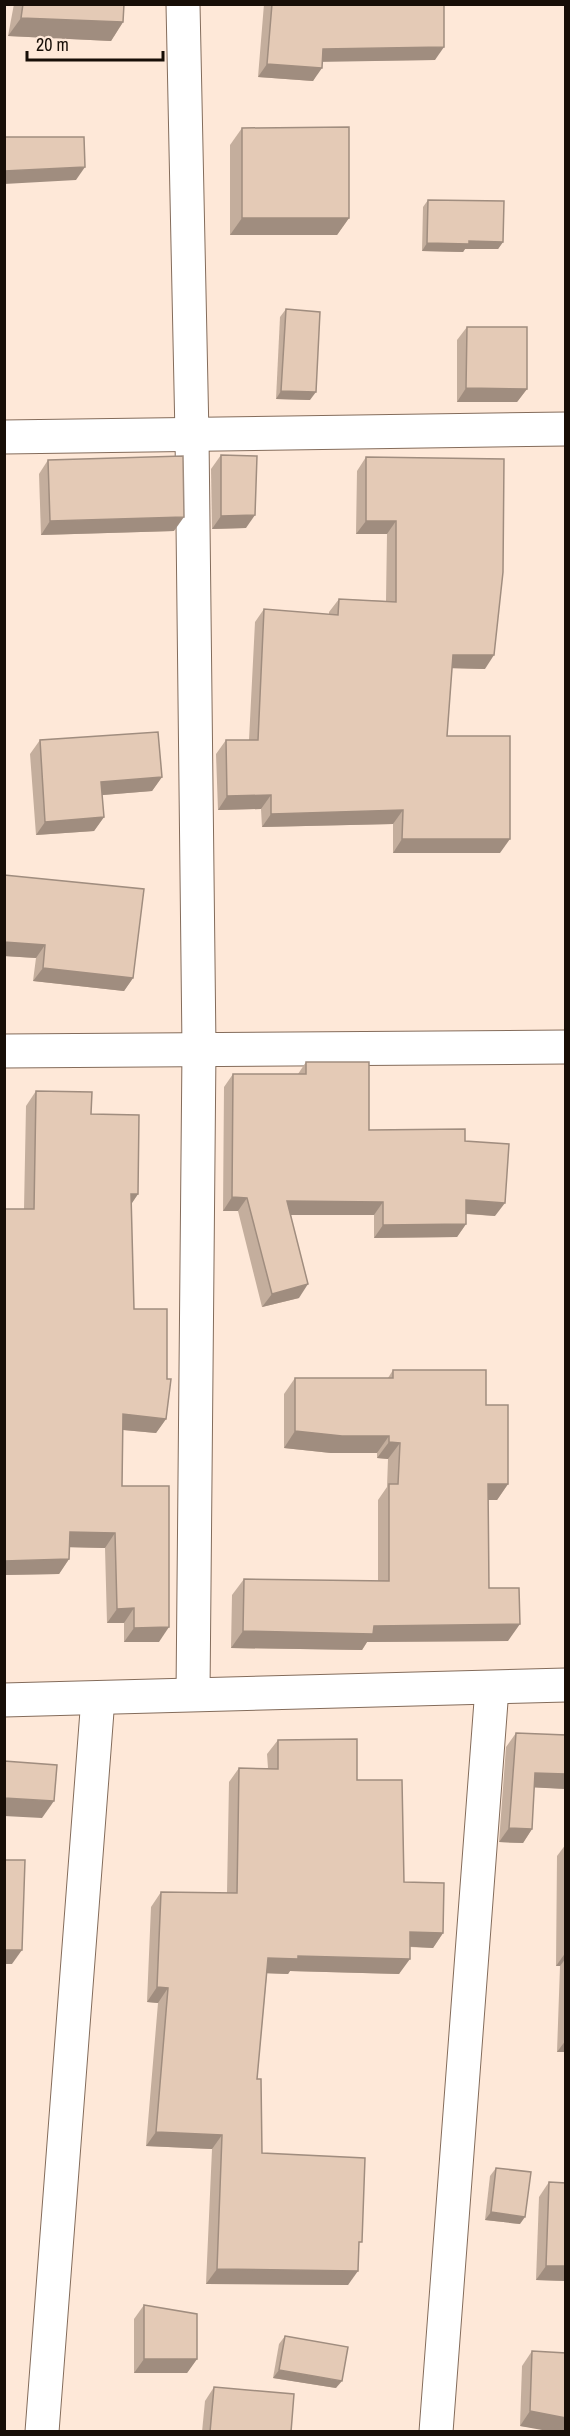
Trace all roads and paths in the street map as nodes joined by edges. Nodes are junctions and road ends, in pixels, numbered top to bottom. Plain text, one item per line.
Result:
1 (183, 4) edge
2 (566, 429) edge
3 (192, 436) junction
4 (4, 437) edge
5 (566, 1047) edge
6 (199, 1049) junction
7 (4, 1051) edge
8 (566, 1685) edge
9 (492, 1688) junction
10 (193, 1694) junction
11 (98, 1698) junction
12 (4, 1700) edge
13 (42, 2432) edge
14 (436, 2432) edge

1 - 3 street
2 - 3 street
3 - 4 street
3 - 6 street
5 - 6 street
6 - 7 street
6 - 10 street
8 - 9 street
9 - 10 street
9 - 14 street
10 - 11 street
11 - 12 street
11 - 13 street

